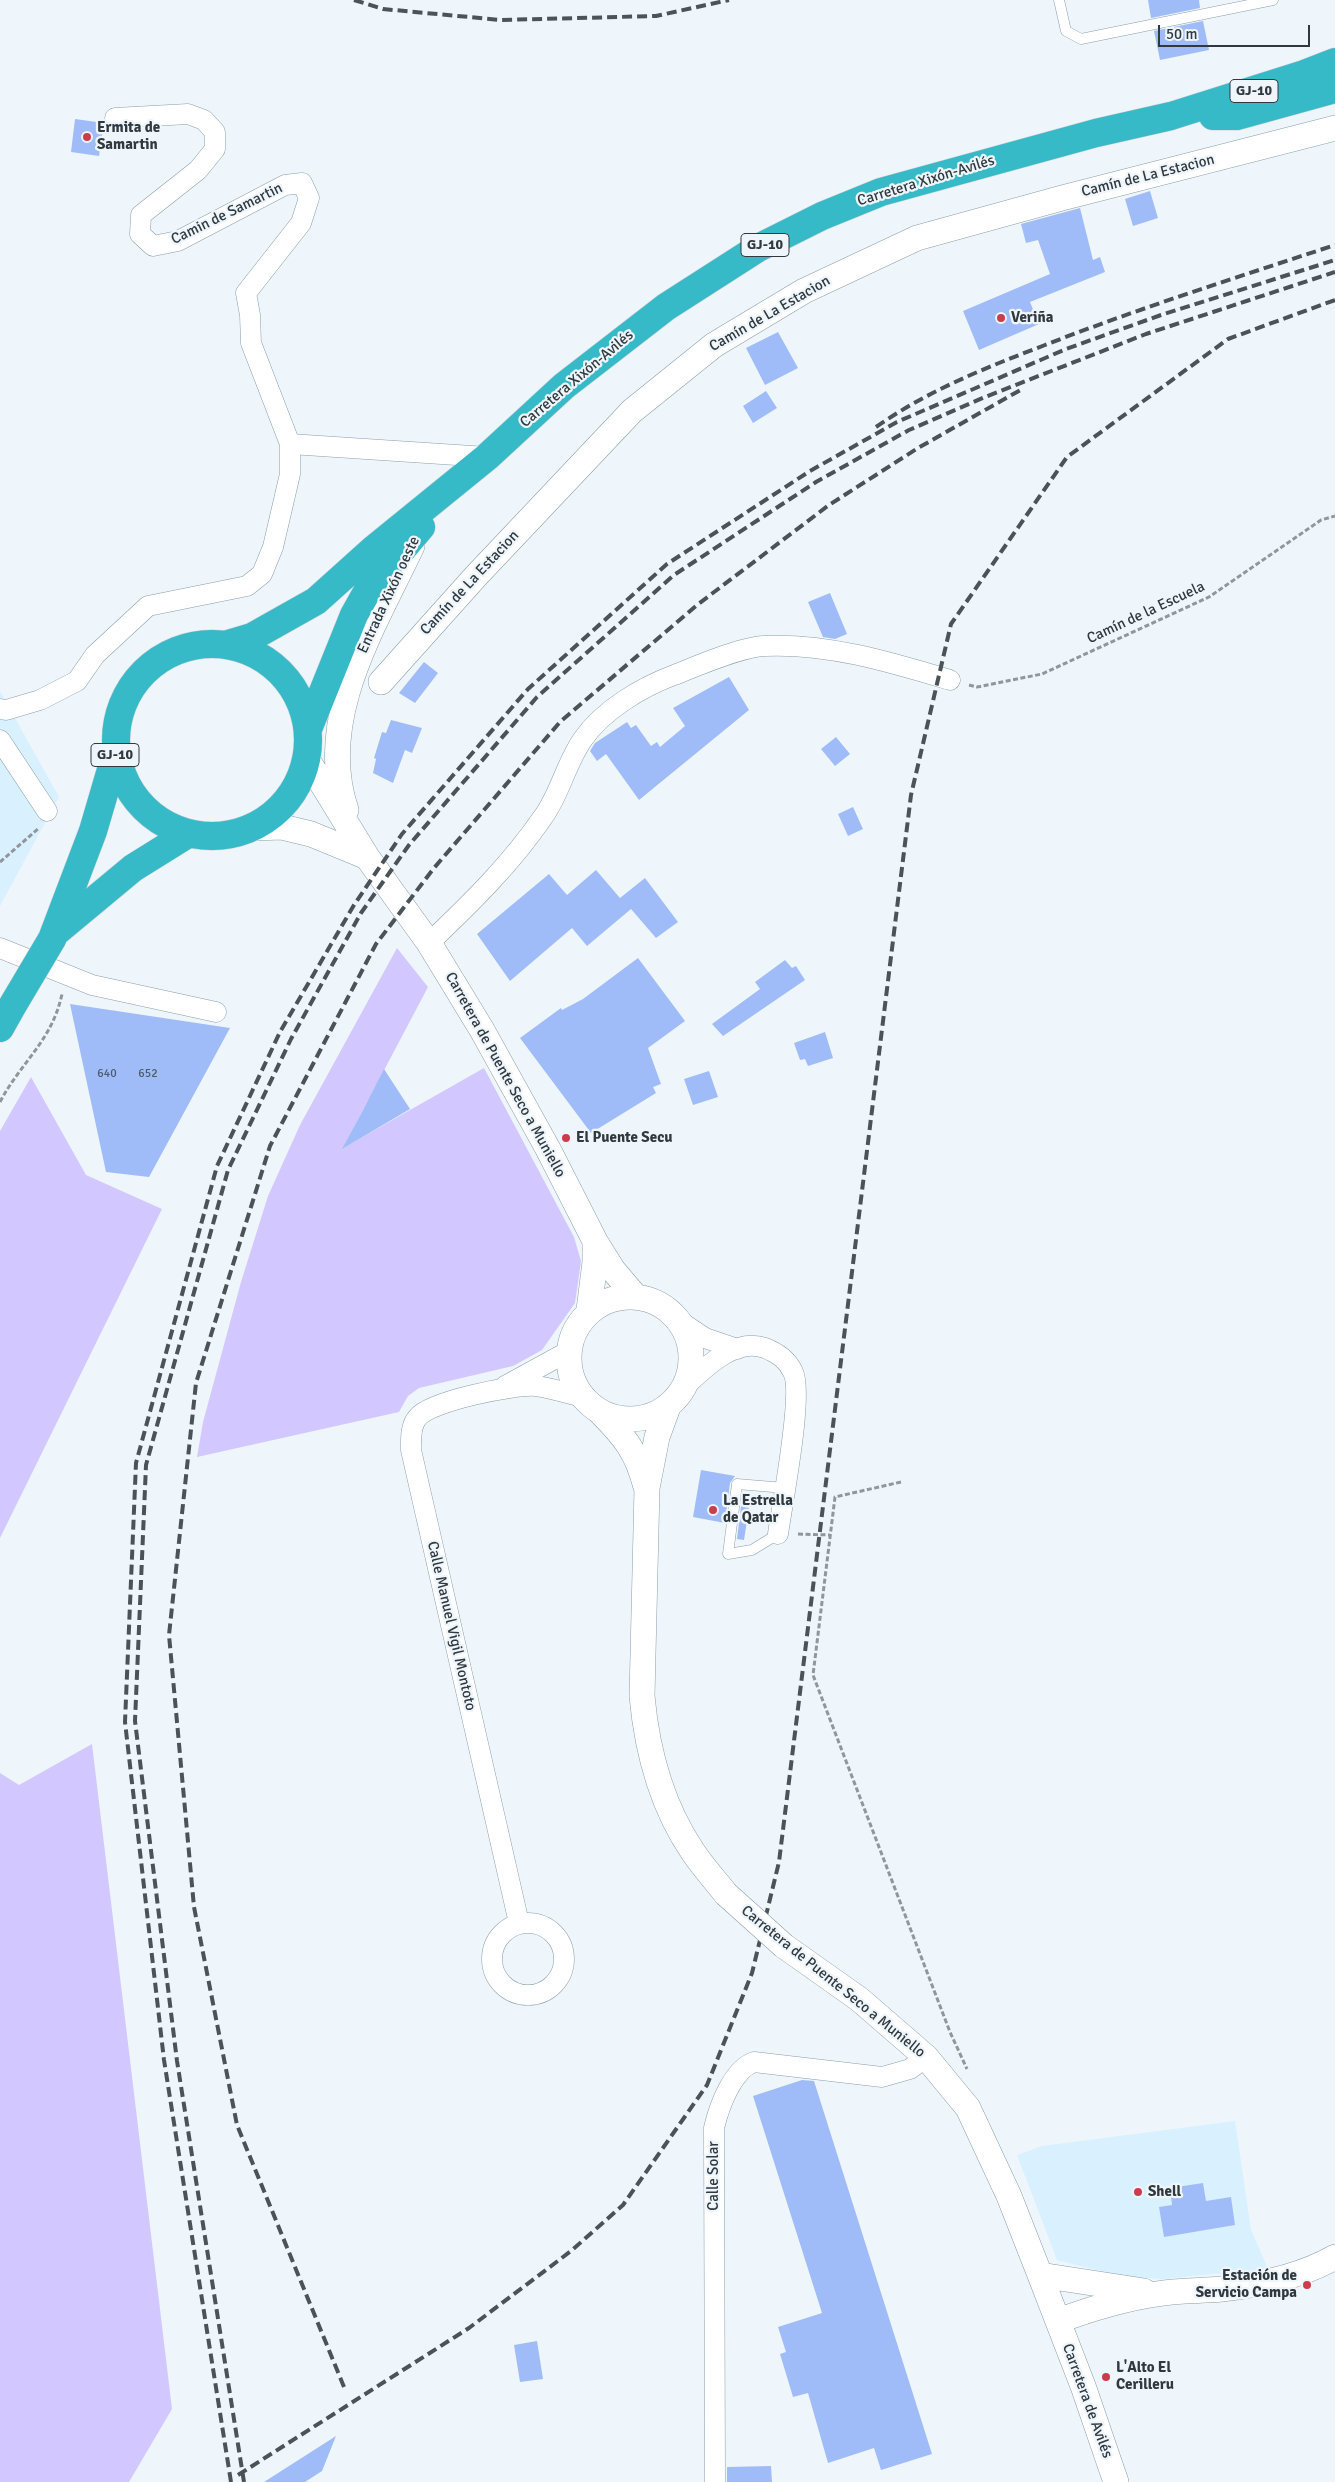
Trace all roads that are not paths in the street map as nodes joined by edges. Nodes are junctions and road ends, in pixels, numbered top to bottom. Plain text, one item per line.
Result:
1 (1059, 0) edge
2 (1273, 0) edge
3 (1335, 45) edge
4 (1335, 62) edge
5 (1335, 89) edge
6 (1171, 116) junction
7 (116, 118) dead end
8 (1335, 128) edge
9 (1096, 133) junction
10 (290, 444) junction
11 (487, 457) junction
12 (421, 528) junction
13 (225, 644) junction
14 (950, 680) road end
15 (381, 682) dead end
16 (0, 709) edge
17 (308, 730) junction
18 (0, 740) edge
19 (116, 756) junction
20 (307, 759) junction
21 (47, 811) road end
22 (254, 828) junction
23 (186, 834) junction
24 (354, 836) junction
25 (367, 857) junction
26 (54, 936) junction
27 (429, 943) junction
28 (4, 948) edge
29 (216, 1012) dead end
30 (0, 1028) edge
31 (595, 1241) junction
32 (636, 1297) junction
33 (589, 1310) junction
34 (678, 1320) junction
35 (736, 1348) junction
36 (568, 1351) junction
37 (502, 1388) junction
38 (676, 1397) junction
39 (591, 1404) junction
40 (647, 1488) junction
41 (785, 1488) junction
42 (778, 1534) joint
43 (520, 1923) dead end
44 (926, 2057) junction
45 (1335, 2257) edge
46 (1040, 2274) junction
47 (1159, 2293) junction
48 (1058, 2321) junction
49 (715, 2482) edge
50 (1116, 2482) edge

1 - 2 lane
3 - 9 highway
4 - 6 highway, GJ-10
5 - 6 highway
6 - 9 highway, Carretera Xixón-Avilés / GJ-10
7 - 10 street, Camin de Samartin
8 - 15 street, Camín de La Estacion
9 - 11 highway, Carretera Xixón-Avilés / GJ-10
10 - 11 street
10 - 16 street, Camin de Samartin
11 - 12 highway, Carretera Xixón-Avilés / GJ-10
11 - 13 highway, Carretera Xixón-Avilés / GJ-10
12 - 17 highway, Carretera Xixón-Avilés / GJ-10
12 - 24 street, Entrada Xixón oeste
13 - 17 highway, GJ-10
13 - 19 highway, GJ-10
14 - 27 street
17 - 20 highway, GJ-10
18 - 21 street
19 - 23 highway, GJ-10
19 - 26 highway, GJ-10
20 - 22 highway, GJ-10
20 - 24 street, Entrada Xixón oeste
22 - 23 highway, GJ-10
22 - 25 street
23 - 26 highway, GJ-10
24 - 25 street, Entrada Xixón oeste
25 - 27 street, Carretera de Puente Seco a Muniello
26 - 30 highway, GJ-10, bridge
27 - 31 street, Carretera de Puente Seco a Muniello
28 - 29 street
31 - 32 street
31 - 33 street, Carretera de Puente Seco a Muniello
32 - 33 street
32 - 34 street
33 - 36 street
34 - 35 street
34 - 38 street
35 - 38 street
35 - 41 street
36 - 37 street, Calle Manuel Vigil Montoto
36 - 39 street
37 - 39 street, Calle Manuel Vigil Montoto
37 - 43 street, Calle Manuel Vigil Montoto
38 - 39 street
38 - 40 street, Carretera de Puente Seco a Muniello
39 - 40 street, Carretera de Puente Seco a Muniello
40 - 44 street, Carretera de Puente Seco a Muniello, bridge
41 - 42 street
41 - 42 lane
44 - 46 street, Carretera de Puente Seco a Muniello
44 - 49 street, Calle Solar
45 - 47 street
46 - 47 street
46 - 48 street, Carretera de Puente Seco a Muniello
47 - 48 street
48 - 50 street, Carretera de Avilés

